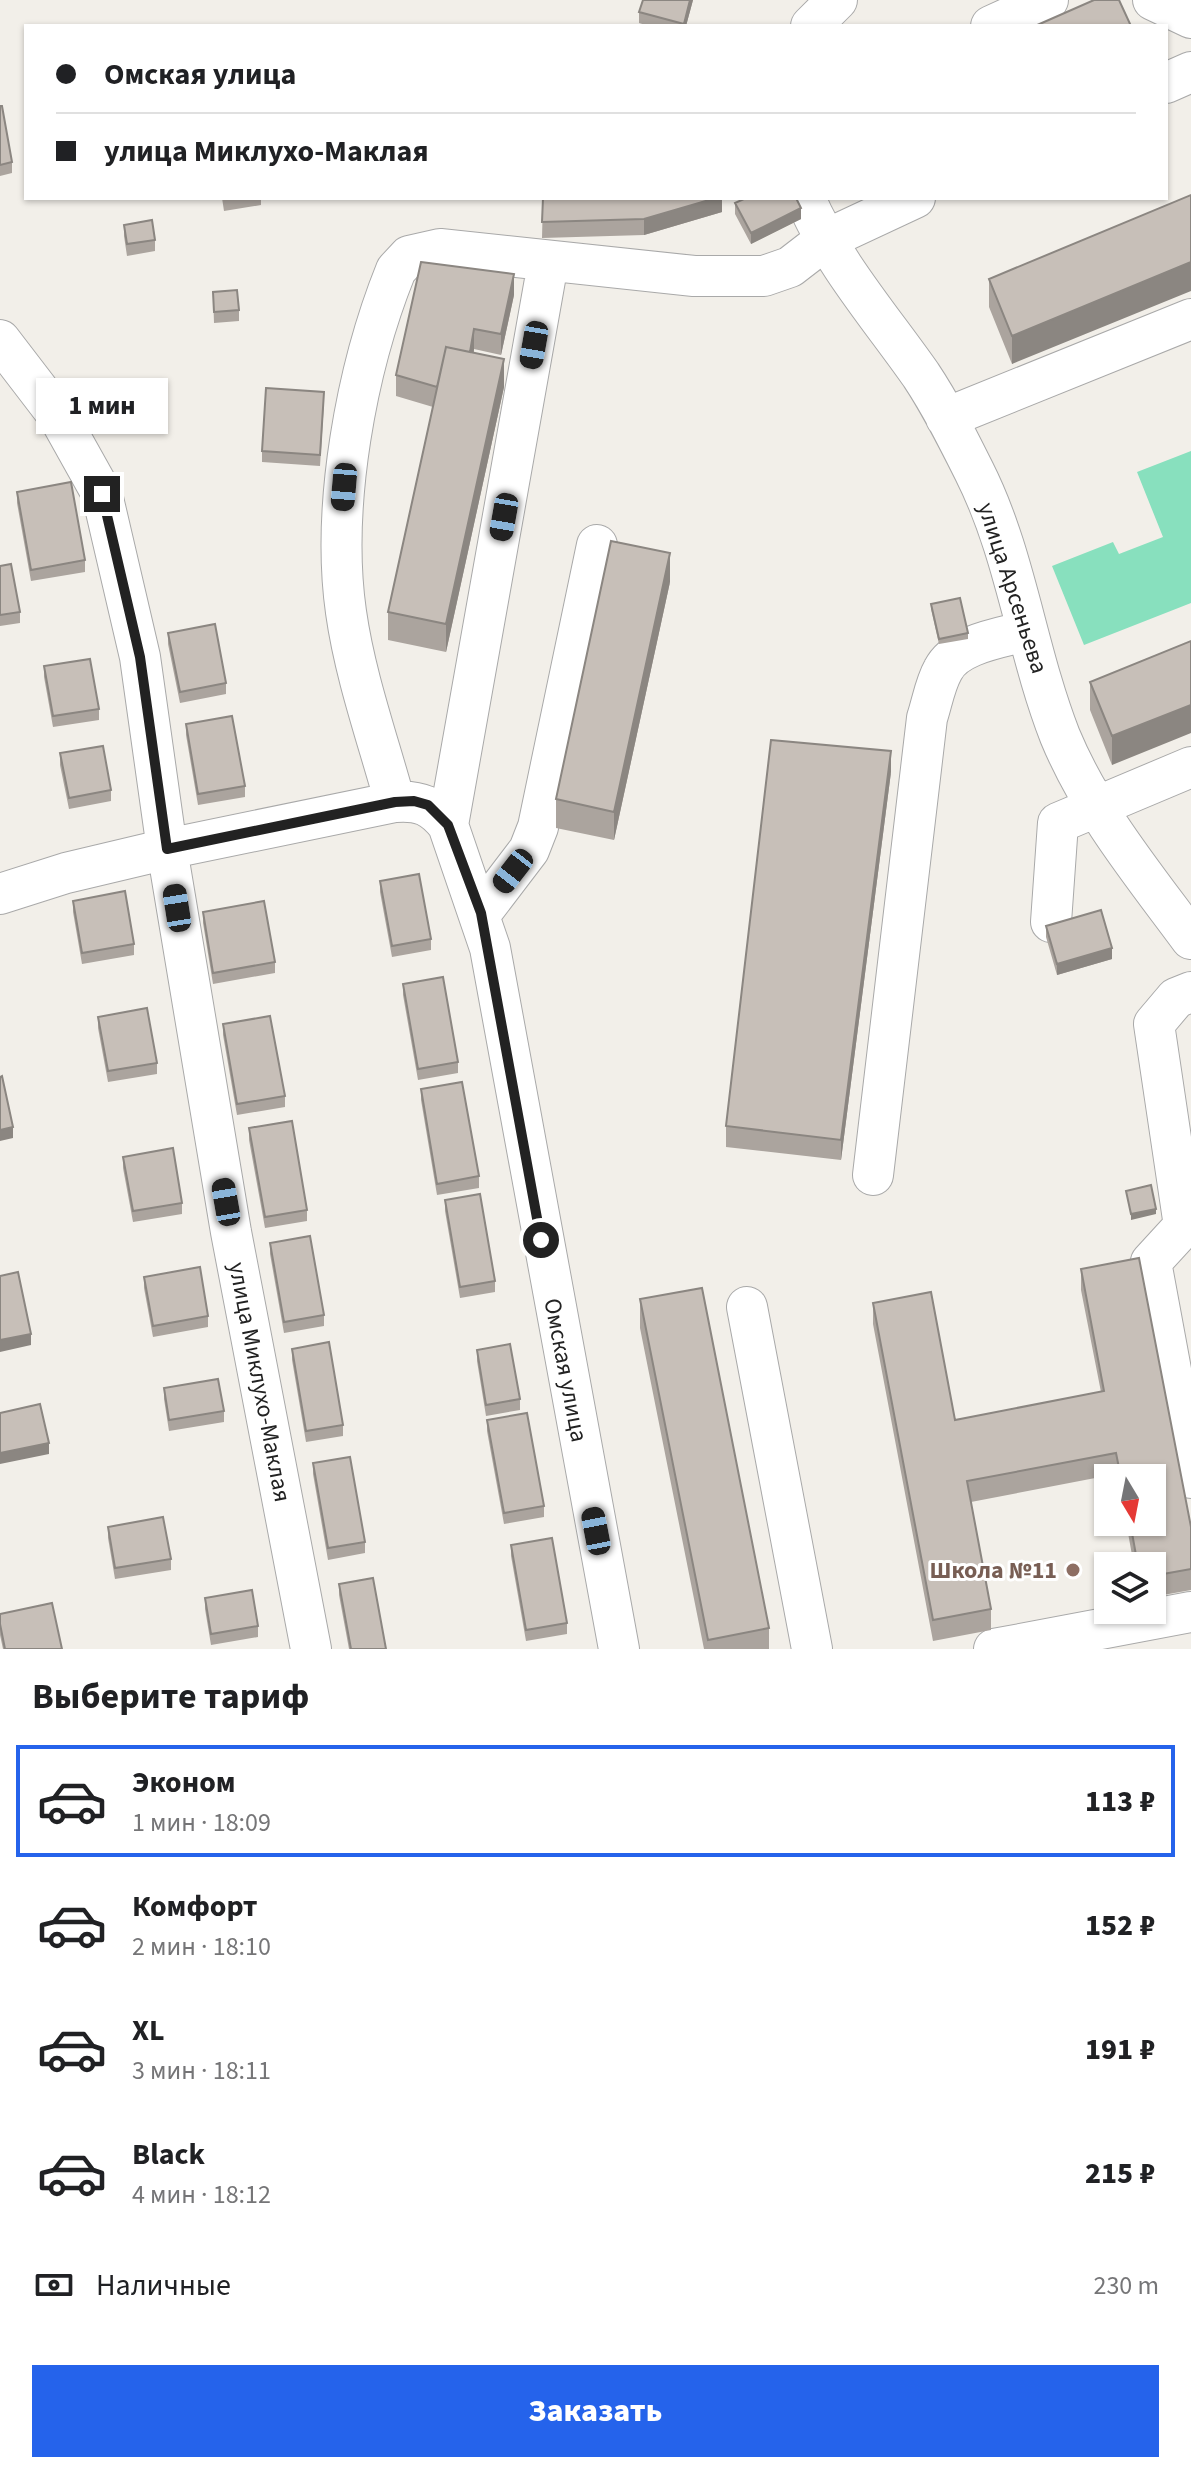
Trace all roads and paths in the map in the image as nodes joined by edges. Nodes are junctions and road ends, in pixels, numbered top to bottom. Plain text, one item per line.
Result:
1 (837, 0) edge
2 (1048, 0) edge
3 (1153, 0) edge
4 (1191, 18) edge
5 (813, 24) edge
6 (995, 24) edge
7 (1191, 72) edge
8 (1168, 82) edge
9 (806, 200) edge
10 (911, 200) edge
11 (825, 240) junction
12 (548, 263) junction
13 (1191, 319) edge
14 (0, 340) edge
15 (946, 418) junction
16 (597, 545) dead end
17 (1026, 631) junction
18 (1191, 767) edge
19 (395, 802) junction
20 (1095, 807) junction
21 (448, 825) junction
22 (167, 849) junction
23 (0, 894) edge
24 (481, 913) junction
25 (1051, 922) edge
26 (1191, 939) edge
27 (1191, 992) edge
28 (873, 1175) dead end
29 (747, 1307) dead end
30 (1191, 1478) edge
31 (1191, 1612) edge
32 (311, 1649) edge
33 (619, 1649) edge
34 (812, 1649) edge
35 (994, 1649) edge

1 - 5 street
2 - 6 street
3 - 4 street
7 - 8 street
9 - 11 street, улица Арсеньева
10 - 11 street
11 - 12 street
11 - 15 street, улица Арсеньева
12 - 19 street
12 - 21 street
13 - 15 street
14 - 22 street, улица Миклухо-Маклая
15 - 17 street, улица Арсеньева
16 - 24 street
17 - 20 street, улица Арсеньева
17 - 28 street
18 - 20 street
19 - 21 street
19 - 22 street
20 - 25 street
20 - 26 street, улица Арсеньева
21 - 24 street, Омская улица
22 - 23 street
22 - 32 street, улица Миклухо-Маклая
24 - 33 street, Омская улица
27 - 30 street
29 - 34 street
31 - 35 street

